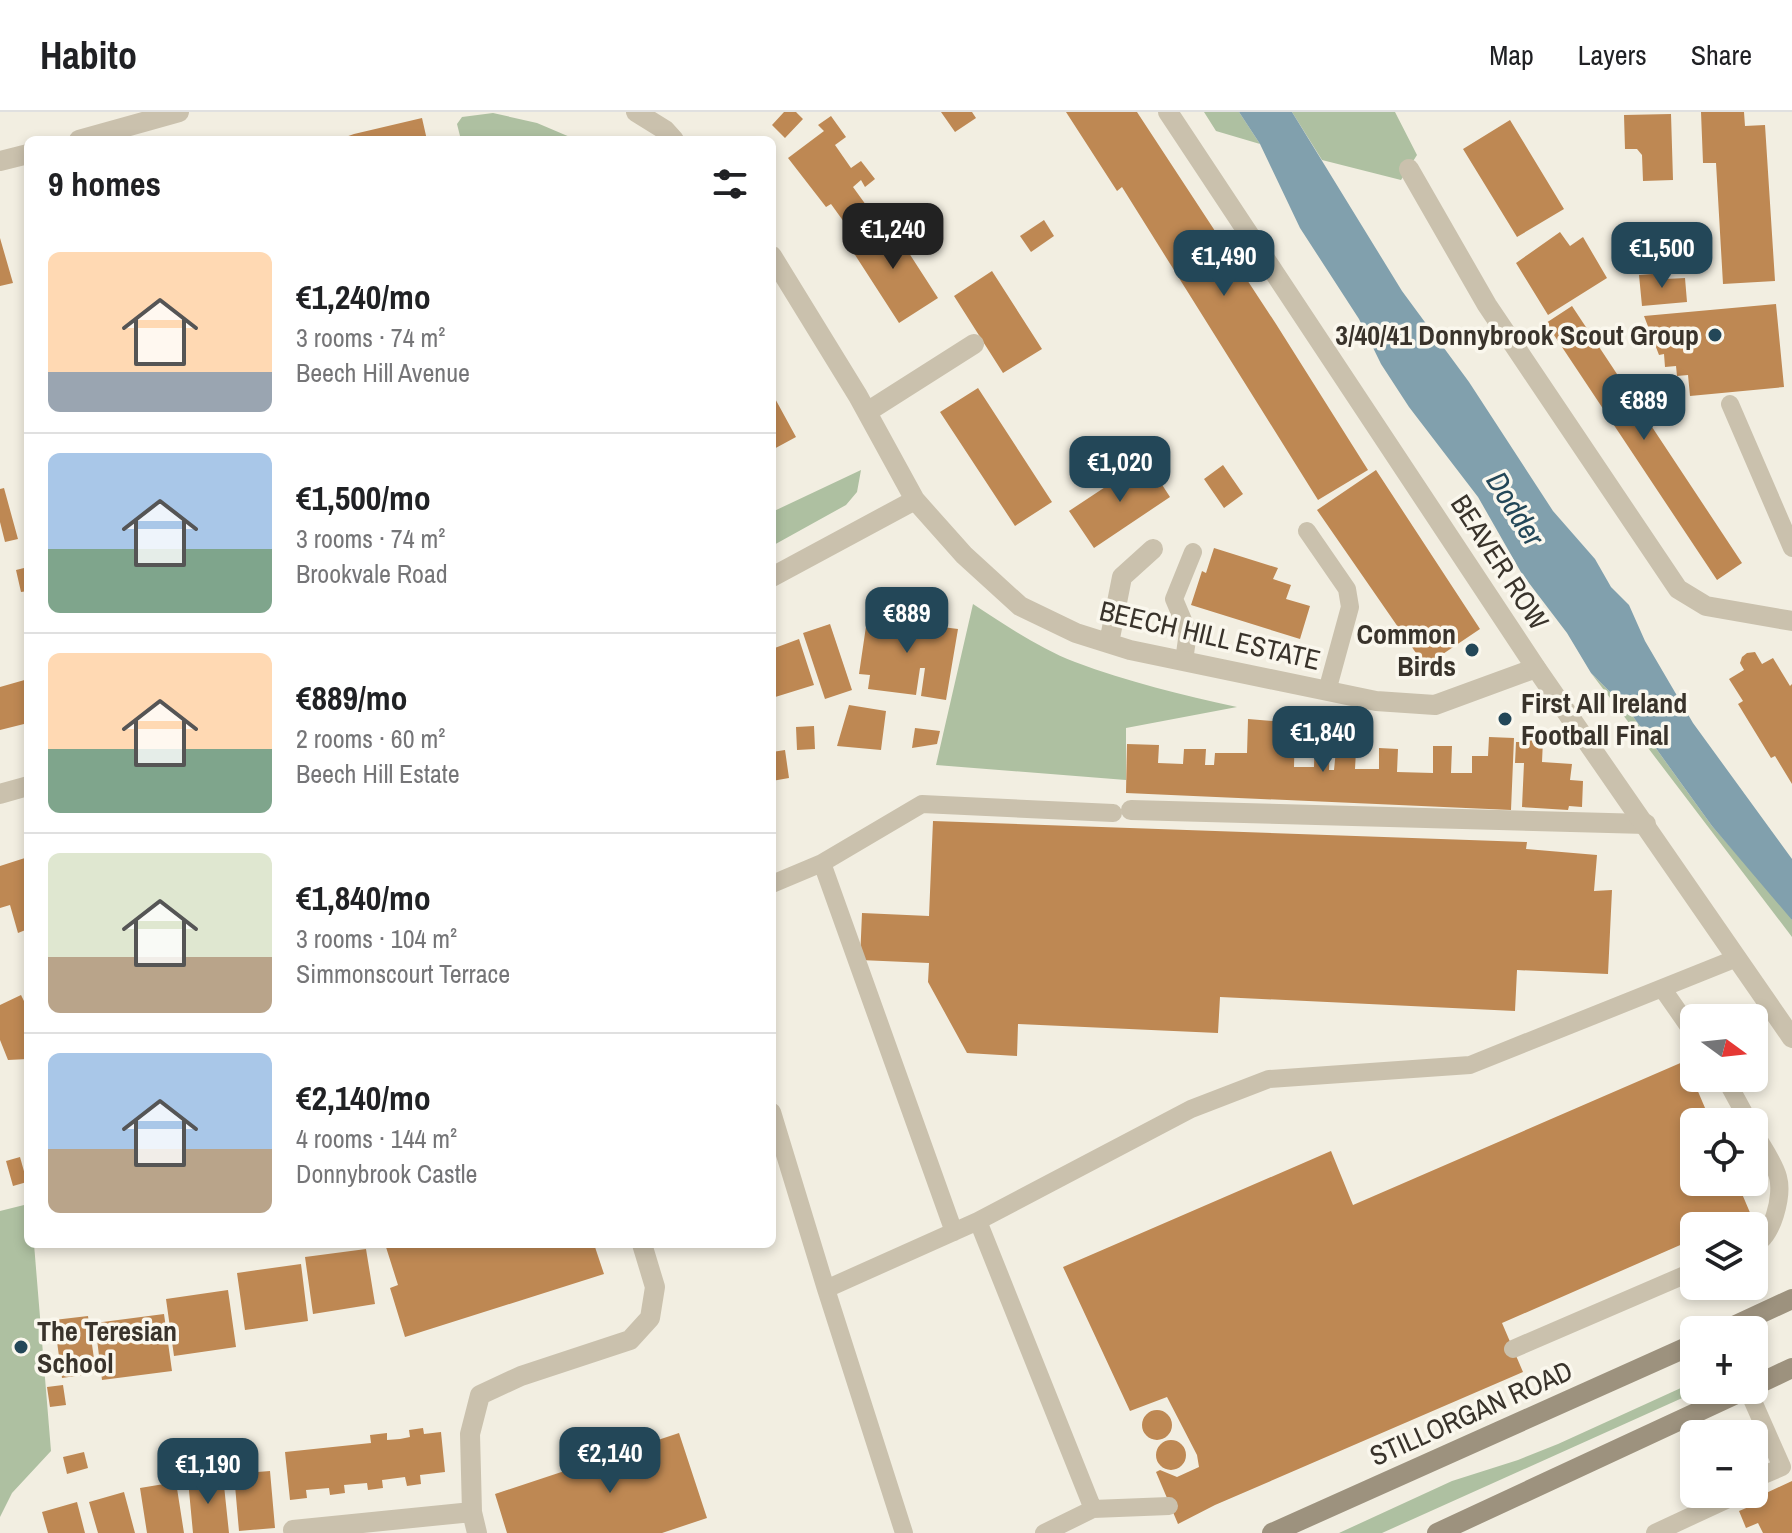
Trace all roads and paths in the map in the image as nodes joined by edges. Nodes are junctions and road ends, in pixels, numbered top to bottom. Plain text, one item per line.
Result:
1 (179, 112) edge
2 (636, 112) edge
3 (1168, 112) edge
4 (95, 136) edge
5 (670, 136) edge
6 (24, 155) edge
7 (0, 161) edge
8 (1409, 169) dead end
9 (776, 267) edge
10 (974, 344) dead end
11 (1730, 404) dead end
12 (867, 412) junction
13 (915, 500) junction
14 (1307, 531) dead end
15 (1792, 548) edge
16 (1153, 549) dead end
17 (1193, 552) dead end
18 (776, 575) edge
19 (1792, 621) edge
20 (1109, 643) junction
21 (1184, 661) junction
22 (1536, 668) junction
23 (1327, 691) junction
24 (24, 787) edge
25 (0, 794) edge
26 (1122, 812) joint
27 (1646, 824) junction
28 (822, 863) junction
29 (776, 882) edge
30 (1737, 958) junction
31 (1662, 988) junction
32 (1680, 1014) edge
33 (1792, 1038) edge
34 (776, 1125) edge
35 (1768, 1158) edge
36 (978, 1221) junction
37 (954, 1232) junction
38 (1768, 1233) edge
39 (643, 1248) edge
40 (1680, 1277) edge
41 (826, 1289) junction
42 (1792, 1299) edge
43 (1755, 1316) edge
44 (1513, 1349) dead end
45 (1680, 1350) edge
46 (1792, 1368) edge
47 (1768, 1379) edge
48 (1716, 1404) edge
49 (1768, 1437) edge
50 (1768, 1473) edge
51 (1169, 1506) dead end
52 (1709, 1508) edge
53 (1093, 1509) junction
54 (472, 1512) junction
55 (293, 1530) dead end
56 (477, 1533) edge
57 (904, 1533) edge
58 (1044, 1533) edge
59 (1272, 1533) edge
60 (1437, 1533) edge
61 (1655, 1533) edge

1 - 4 street
2 - 5 street
3 - 22 street, BEAVER ROW
6 - 7 street
8 - 19 street
9 - 12 street, BEECH HILL ESTATE
10 - 12 street
11 - 15 lane
12 - 13 street, BEECH HILL ESTATE
13 - 18 street
13 - 20 street, BEECH HILL ESTATE
14 - 23 lane
16 - 20 street
17 - 21 lane
20 - 21 street, BEECH HILL ESTATE
21 - 23 street, BEECH HILL ESTATE
22 - 23 street, BEECH HILL ESTATE
22 - 27 street, BEAVER ROW
24 - 25 street
26 - 27 street
26 - 28 lane
27 - 30 street, BEAVER ROW
28 - 29 lane
28 - 37 lane
30 - 31 lane
30 - 33 street, BEAVER ROW
31 - 32 lane
31 - 36 lane
34 - 41 lane
35 - 38 lane
36 - 37 lane
36 - 53 lane
37 - 41 lane
39 - 54 street
40 - 44 lane
41 - 57 lane
42 - 43 main road
45 - 59 main road, STILLORGAN ROAD
46 - 47 main road
48 - 60 main road
49 - 50 lane
51 - 53 lane
52 - 61 lane
53 - 58 lane
54 - 55 street
54 - 56 street

